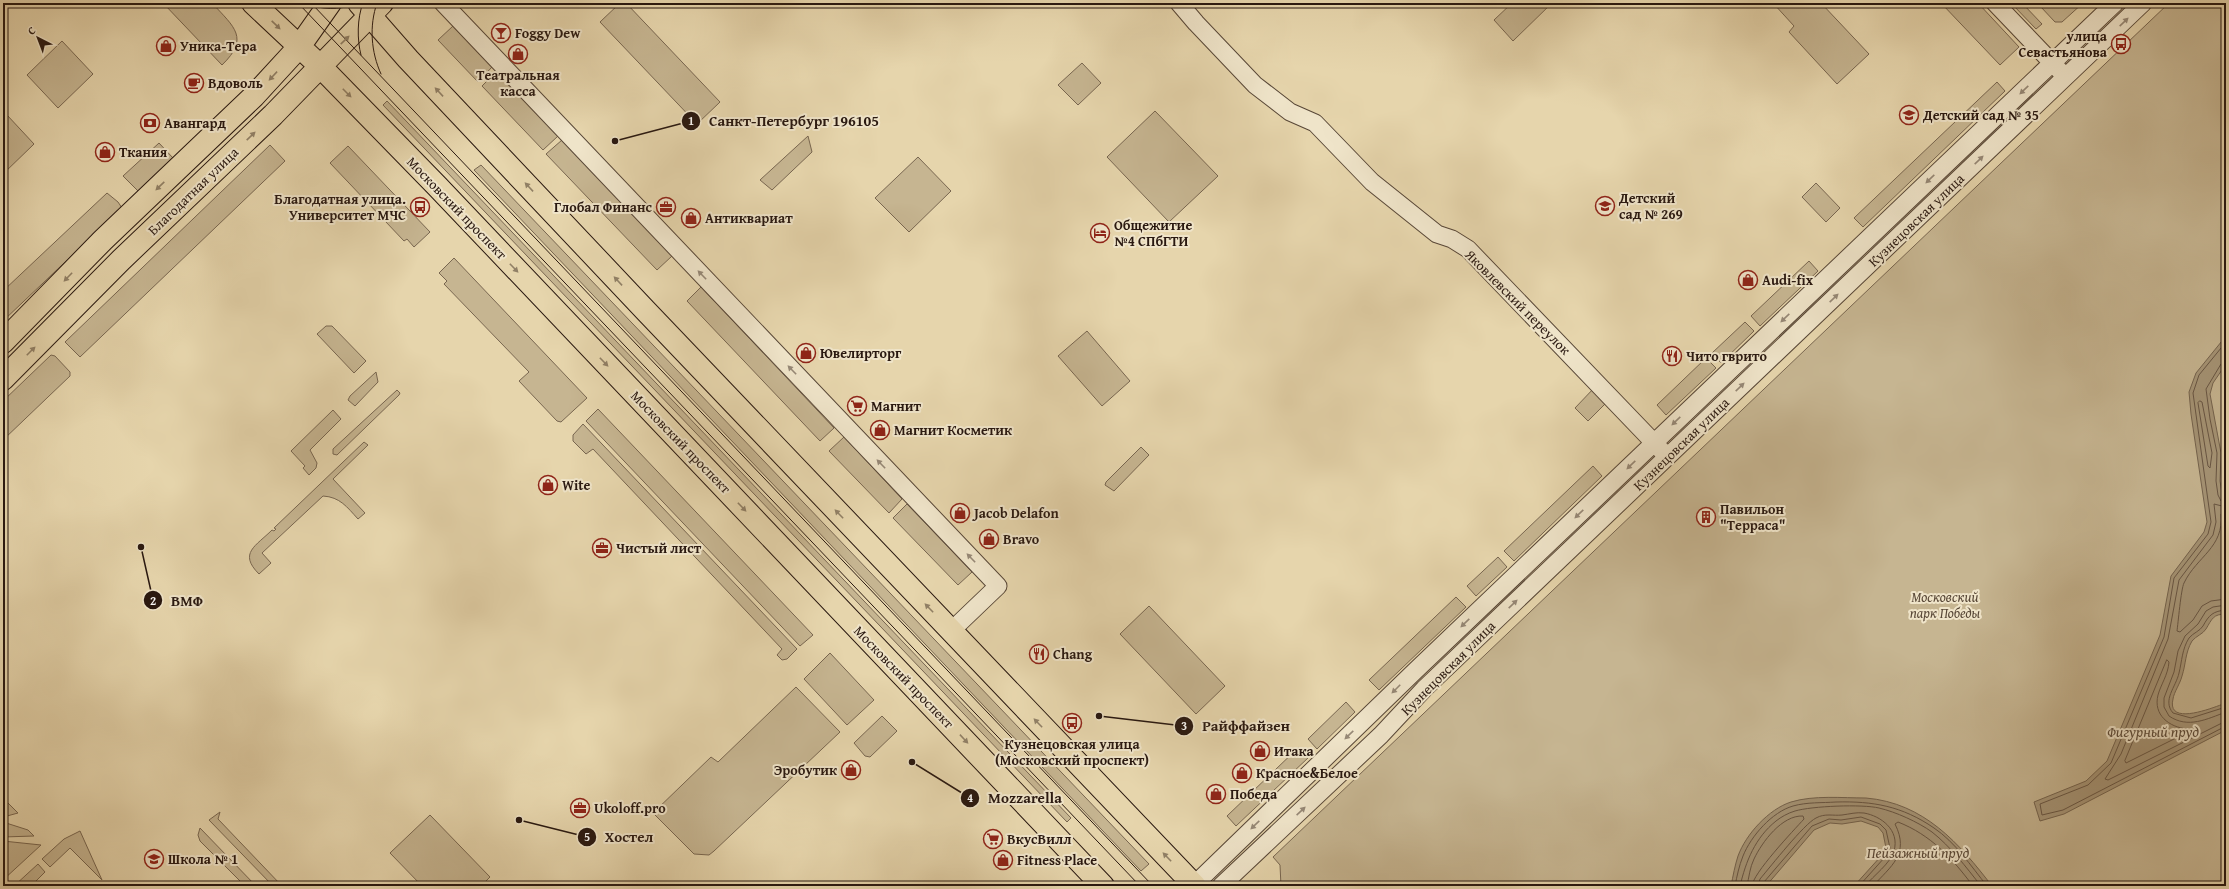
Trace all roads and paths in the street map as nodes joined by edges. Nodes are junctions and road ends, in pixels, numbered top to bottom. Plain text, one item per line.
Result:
1 (253, 3) edge
2 (330, 3) edge
3 (443, 3) edge
4 (1179, 3) edge
5 (1995, 3) edge
6 (2115, 3) edge
7 (2143, 3) edge
8 (370, 7) edge
9 (299, 47) junction
10 (2052, 63) junction
11 (319, 65) junction
12 (2066, 77) junction
13 (3, 342) edge
14 (3, 379) edge
15 (1654, 442) junction
16 (1668, 457) junction
17 (951, 631) junction
18 (1103, 886) edge
19 (1194, 886) edge
20 (1221, 886) edge

1 -> 9 main road, Московский проспект
2 - 9 main road, Благодатная улица
17 -> 3 street
4 - 15 street, Яковлевский переулок
5 - 10 street
6 - 10 street, Кузнецовская улица
12 -> 7 street, Кузнецовская улица
11 -> 8 main road, Благодатная улица
17 -> 8 main road
9 - 11 main road, Московский проспект
9 -> 13 main road, Благодатная улица
10 - 12 street
10 -> 15 street, Кузнецовская улица
14 -> 11 main road, Благодатная улица
11 -> 18 main road, Московский проспект
16 -> 12 street, Кузнецовская улица
15 - 16 street, Яковлевский переулок
15 -> 19 street, Кузнецовская улица
20 -> 16 street, Кузнецовская улица
19 -> 17 main road

